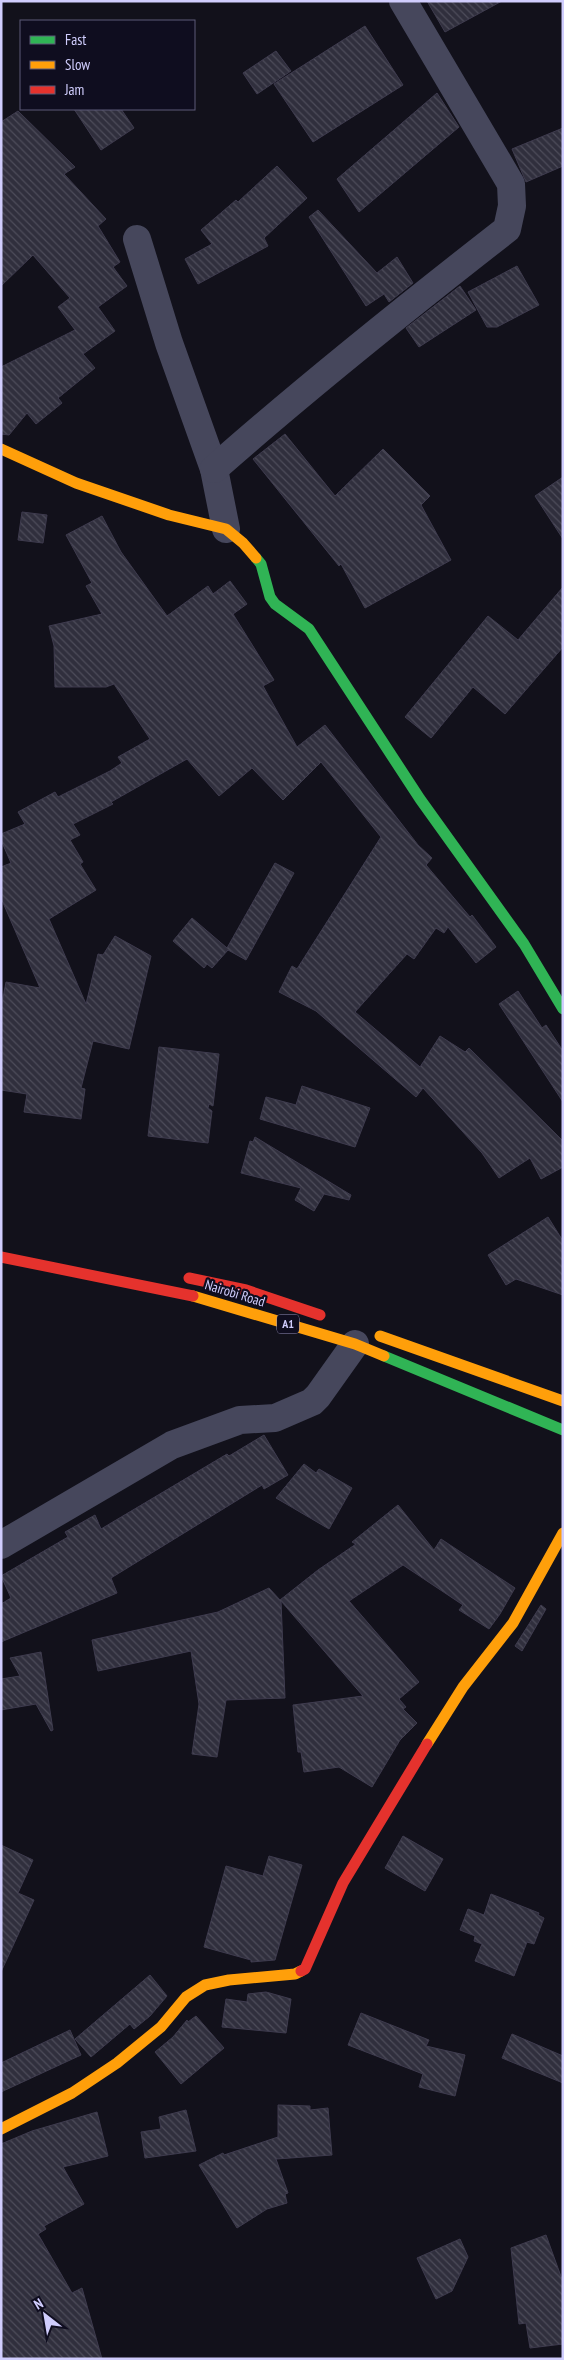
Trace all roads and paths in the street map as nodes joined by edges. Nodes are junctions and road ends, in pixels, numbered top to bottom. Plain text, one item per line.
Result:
1 (403, 1) edge
2 (137, 239) dead end
3 (1, 449) edge
4 (214, 469) junction
5 (226, 529) junction
6 (563, 1009) edge
7 (1, 1256) edge
8 (179, 1276) dead end
9 (327, 1318) dead end
10 (363, 1339) junction
11 (563, 1401) edge
12 (563, 1430) edge
13 (563, 1533) edge
14 (1, 1545) edge
15 (1, 2129) edge

1 - 4 street
2 - 4 street
3 - 5 main road
4 - 5 street
5 - 6 main road
7 - 10 main road, Nairobi Road / A1
8 - 9 main road, Nairobi Road / A1
10 - 11 main road, Nairobi Road / A1
10 - 12 main road, Nairobi Road / A1
10 - 14 street
13 - 15 main road

